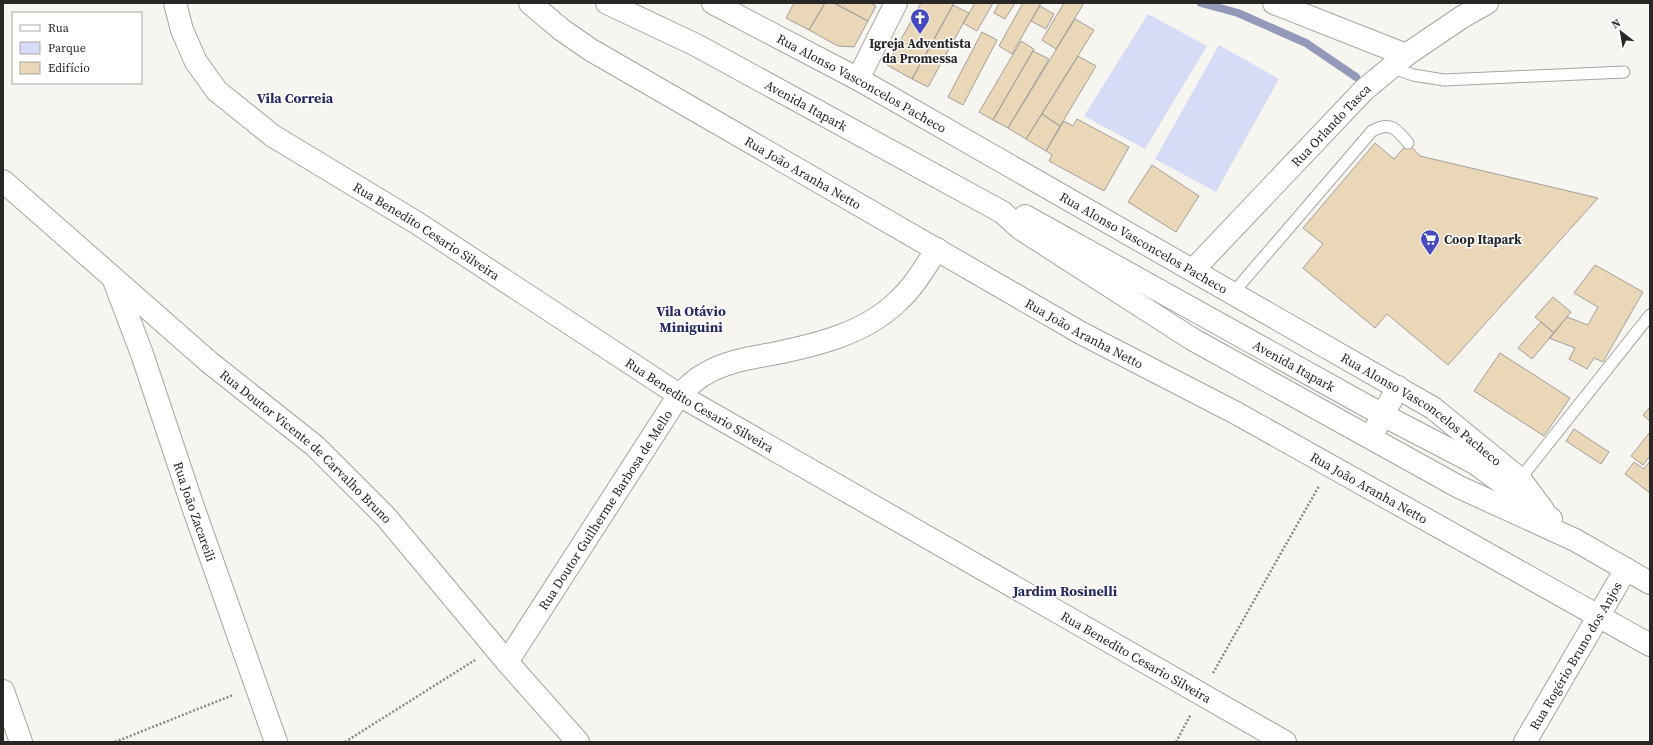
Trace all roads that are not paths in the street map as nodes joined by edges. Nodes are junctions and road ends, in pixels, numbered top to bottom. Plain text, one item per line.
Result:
1 (175, 3) edge
2 (530, 3) edge
3 (607, 3) edge
4 (713, 3) edge
5 (896, 3) edge
6 (1274, 3) edge
7 (1487, 3) edge
8 (1398, 60) junction
9 (1624, 72) dead end
10 (858, 79) junction
11 (1408, 143) dead end
12 (3, 181) edge
13 (1002, 212) junction
14 (937, 249) junction
15 (1193, 270) junction
16 (114, 280) junction
17 (1233, 293) junction
18 (1650, 315) edge
19 (1398, 387) junction
20 (679, 395) junction
21 (1383, 415) junction
22 (1371, 438) junction
23 (1520, 479) junction
24 (1549, 517) junction
25 (1575, 540) junction
26 (1626, 569) junction
27 (1650, 583) edge
28 (1599, 617) junction
29 (1650, 645) edge
30 (501, 655) junction
31 (3, 691) edge
32 (21, 742) edge
33 (276, 742) edge
34 (578, 742) edge
35 (1285, 742) edge
36 (1525, 742) edge

1 - 20 street, Rua Benedito Cesario Silveira
2 - 14 street, Rua João Aranha Netto
3 - 13 street, Avenida Itapark
4 - 10 street, Rua Alonso Vasconcelos Pacheco
5 - 10 street
6 - 8 street
7 - 8 street, Rua Orlando Tasca
8 - 9 lane
8 - 15 street, Rua Orlando Tasca
10 - 15 street, Rua Alonso Vasconcelos Pacheco
11 - 17 lane
12 - 16 street, Rua Doutor Vicente de Carvalho Bruno
13 - 21 street, Avenida Itapark
13 - 22 street, Avenida Itapark
14 - 20 street, Rua Doutor Guilherme Barbosa de Mello
14 - 28 street, Rua João Aranha Netto
15 - 17 street, Rua Alonso Vasconcelos Pacheco
16 - 30 street, Rua Doutor Vicente de Carvalho Bruno
16 - 33 street, Rua João Zacareili
17 - 19 street, Rua Alonso Vasconcelos Pacheco
18 - 23 lane
19 - 21 street
19 - 23 street, Rua Alonso Vasconcelos Pacheco
20 - 30 street, Rua Doutor Guilherme Barbosa de Mello
20 - 35 street, Rua Benedito Cesario Silveira
21 - 22 street
21 - 24 street, Avenida Itapark
22 - 25 street, Avenida Itapark
23 - 24 street, Rua Alonso Vasconcelos Pacheco
24 - 25 street, Avenida Itapark
25 - 26 street, Avenida Itapark
26 - 27 street, Avenida Itapark
26 - 28 street, Rua Rogério Bruno dos Anjos
28 - 29 street, Rua João Aranha Netto
28 - 36 street, Rua Rogério Bruno dos Anjos
30 - 34 street, Rua Doutor Vicente de Carvalho Bruno
31 - 32 street

